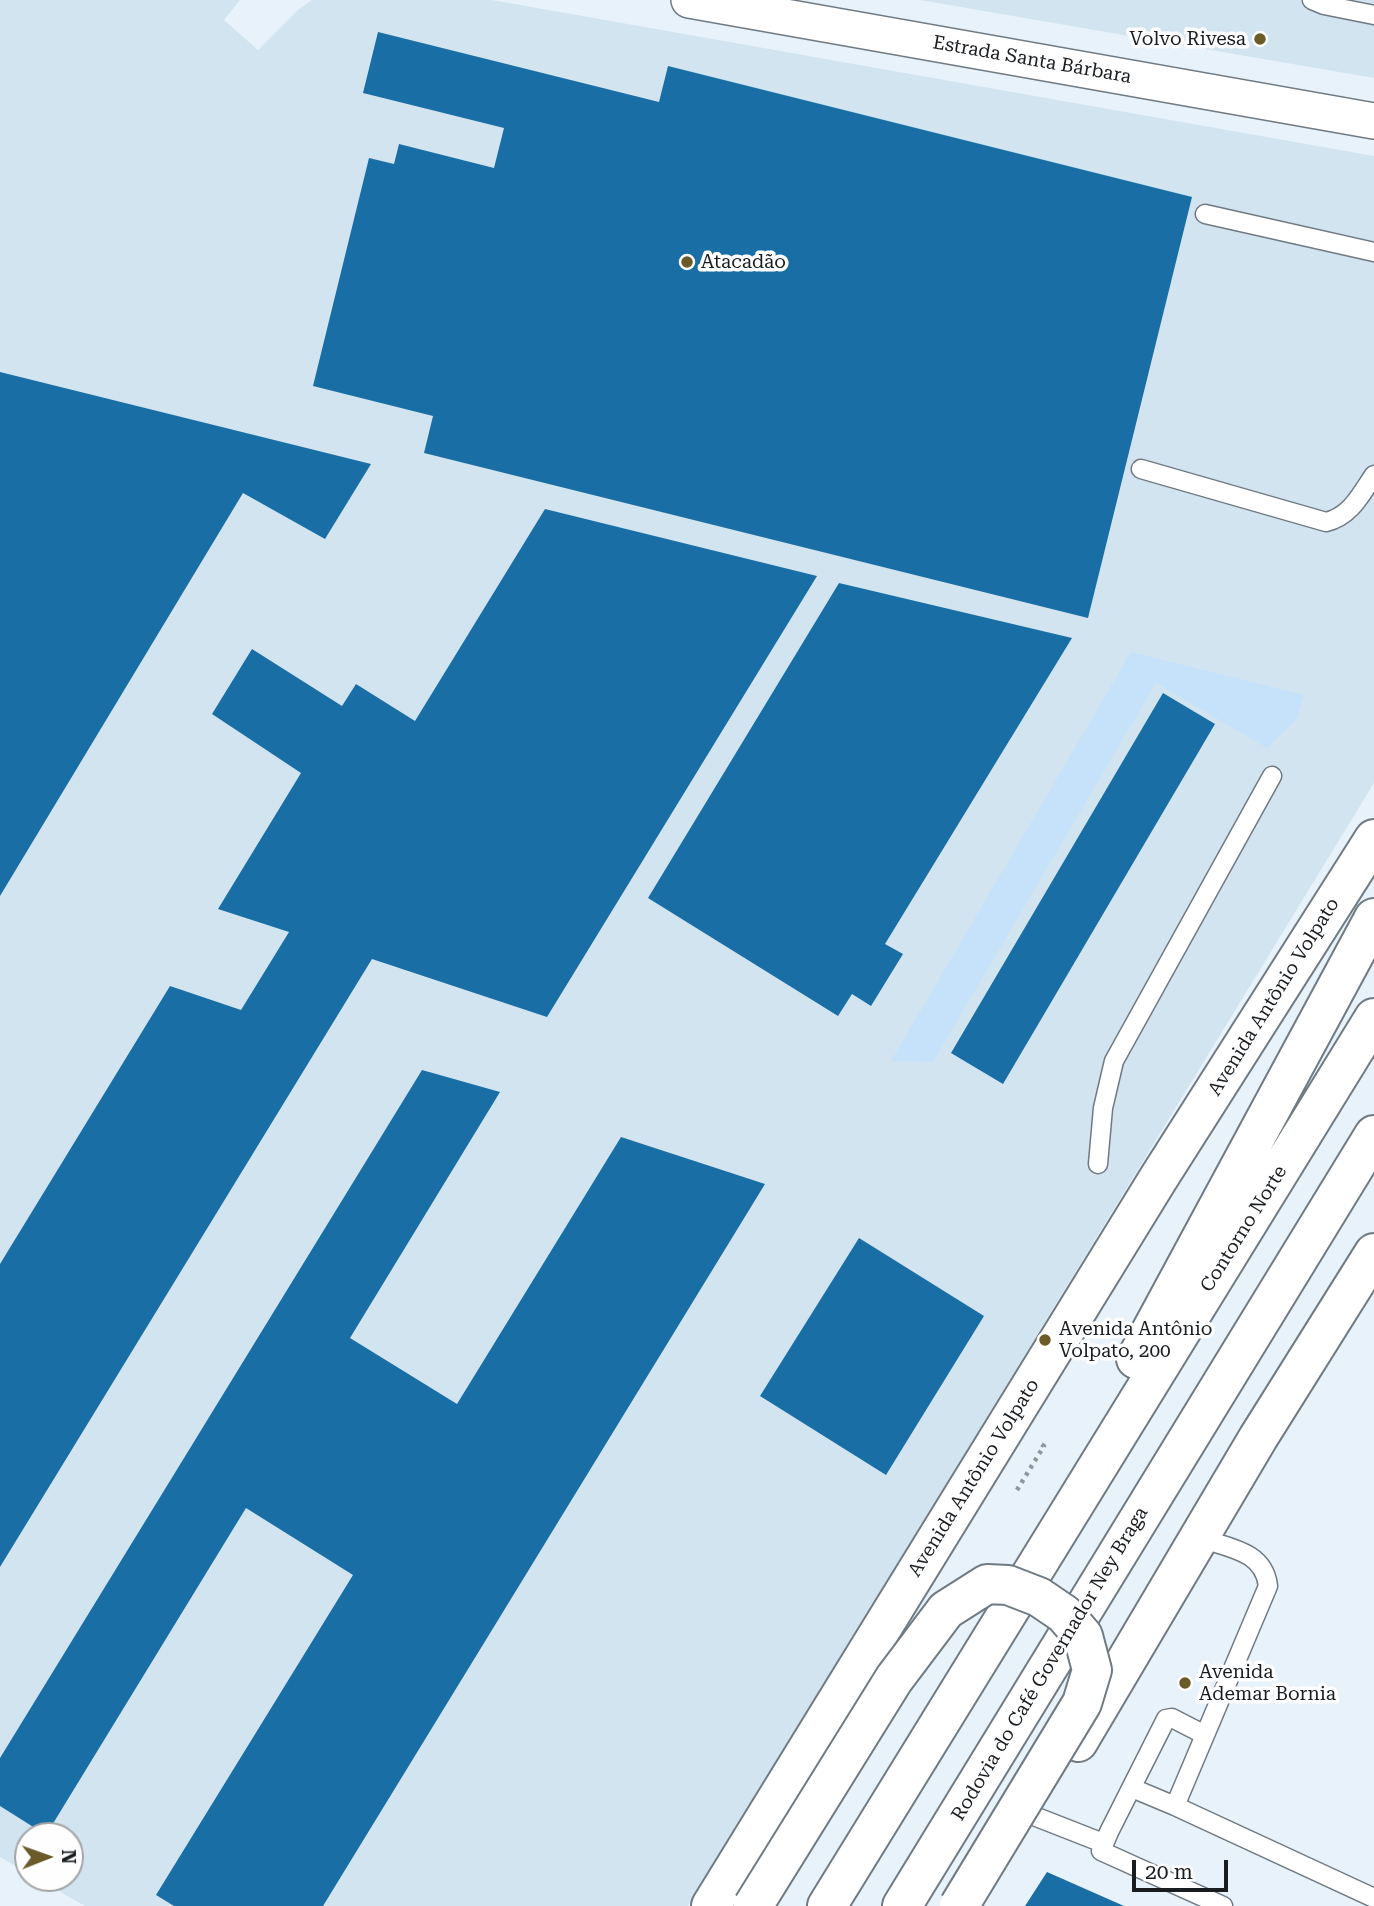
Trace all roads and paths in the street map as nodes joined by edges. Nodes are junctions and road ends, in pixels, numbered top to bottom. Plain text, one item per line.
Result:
1 (689, 0) edge
2 (1312, 0) edge
3 (1374, 15) edge
4 (1374, 121) edge
5 (1205, 214) dead end
6 (1374, 252) edge
7 (1141, 469) dead end
8 (1374, 475) edge
9 (1272, 776) dead end
10 (1374, 839) edge
11 (1374, 918) edge
12 (1374, 1018) edge
13 (1374, 1135) edge
14 (1098, 1164) dead end
15 (1374, 1183) edge
16 (1374, 1253) edge
17 (1199, 1421) junction
18 (1200, 1538) junction
19 (1004, 1619) junction
20 (1205, 1735) junction
21 (1132, 1788) junction
22 (1175, 1806) junction
23 (1034, 1816) junction
24 (1103, 1843) junction
25 (1374, 1898) edge
26 (711, 1906) edge
27 (753, 1906) edge
28 (827, 1906) edge
29 (902, 1906) edge
30 (959, 1906) edge
31 (978, 1906) edge
32 (1223, 1906) edge

1 - 4 street, Estrada Santa Bárbara
2 - 3 lane
5 - 6 lane
7 - 8 lane
9 - 14 lane
10 - 26 main road, Avenida Antônio Volpato
11 - 19 main road
12 - 19 main road, Contorno Norte
13 - 17 main road
15 - 17 main road
16 - 18 main road
17 - 29 main road, Rodovia do Café Governador Ney Braga
18 - 20 lane
18 - 23 main road
19 - 28 main road
20 - 21 lane
20 - 22 lane
21 - 22 lane
21 - 24 lane
22 - 25 lane
23 - 24 lane
23 - 31 main road
24 - 32 lane
27 - 30 main road, bridge

